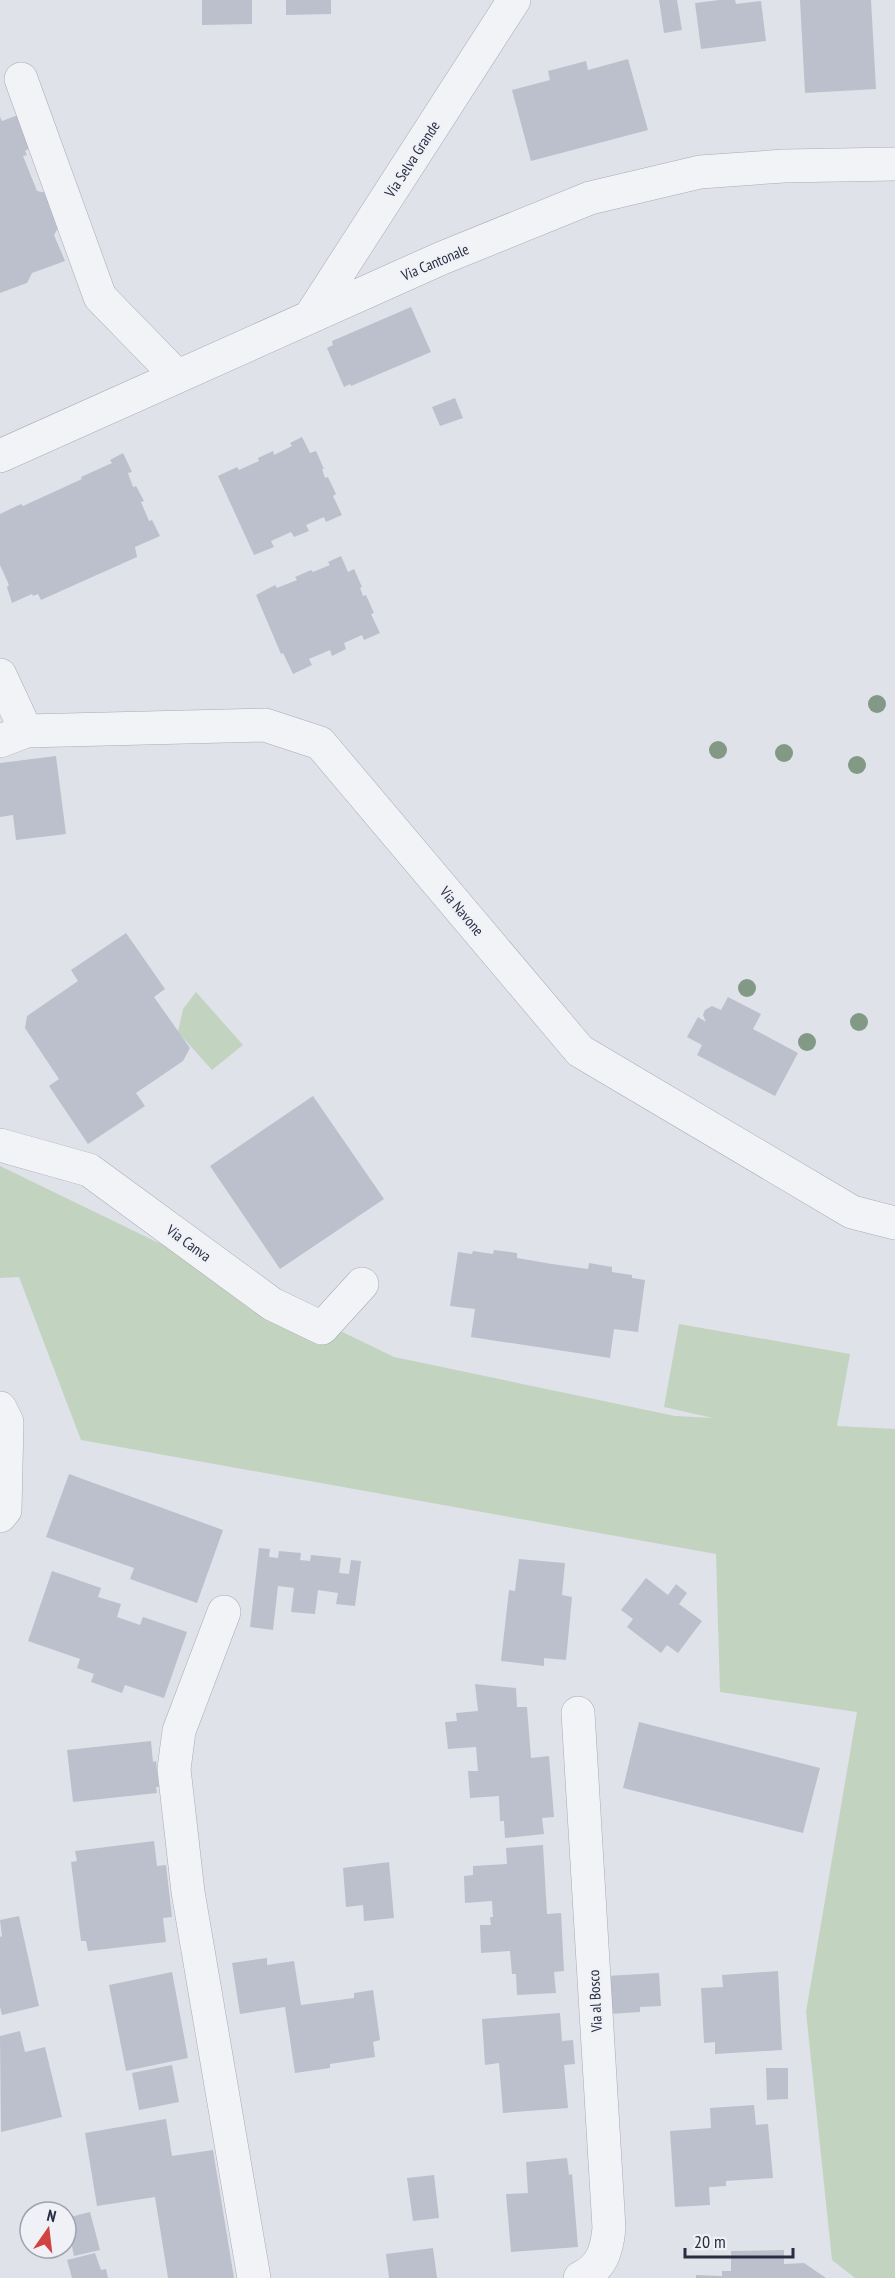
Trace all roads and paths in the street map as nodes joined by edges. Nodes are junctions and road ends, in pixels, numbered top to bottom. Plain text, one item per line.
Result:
1 (514, 0) edge
2 (21, 79) dead end
3 (895, 164) edge
4 (310, 317) junction
5 (176, 375) junction
6 (0, 456) edge
7 (0, 675) edge
8 (13, 736) edge
9 (0, 1145) edge
10 (895, 1223) edge
11 (362, 1284) dead end
12 (0, 1408) edge
13 (0, 1516) edge
14 (224, 1612) dead end
15 (578, 1713) dead end
16 (254, 2278) edge
17 (580, 2278) edge

1 - 4 street, Via Selva Grande
2 - 5 street
3 - 4 street, Via Cantonale
4 - 5 street, Via Cantonale
5 - 6 street, Via Cantonale
7 - 8 street
8 - 10 street, Via Navone
9 - 11 street, Via Canva
12 - 13 street
14 - 16 street
15 - 17 street, Via al Bosco

